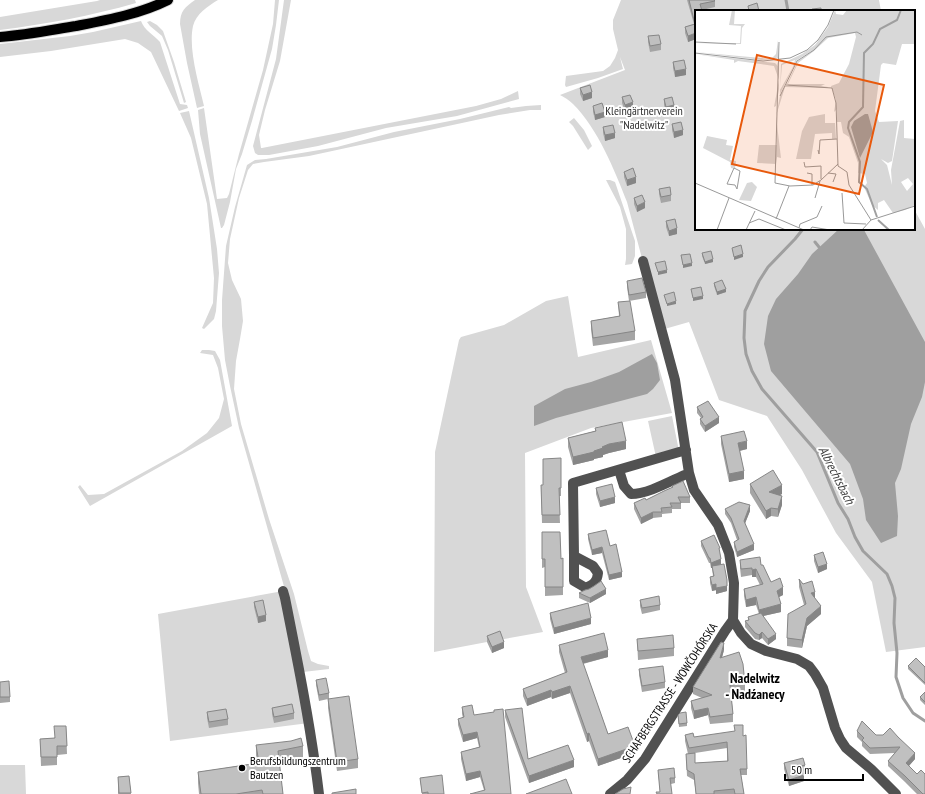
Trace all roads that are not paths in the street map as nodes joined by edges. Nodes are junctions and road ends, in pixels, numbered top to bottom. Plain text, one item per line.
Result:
1 (168, 0) edge
2 (0, 38) edge
3 (643, 260) dead end
4 (686, 450) junction
5 (619, 470) junction
6 (689, 473) junction
7 (574, 556) dead end
8 (283, 591) dead end
9 (733, 620) junction
10 (319, 794) edge
11 (610, 794) edge
12 (896, 794) edge

1 - 2 main road
3 - 4 street
4 - 5 street
4 - 6 street
5 - 6 street
5 - 7 street
6 - 9 street
8 - 10 street
9 - 11 street, SCHAFBERGSTRASSE - WOWČOHÓRSKA
9 - 12 street

